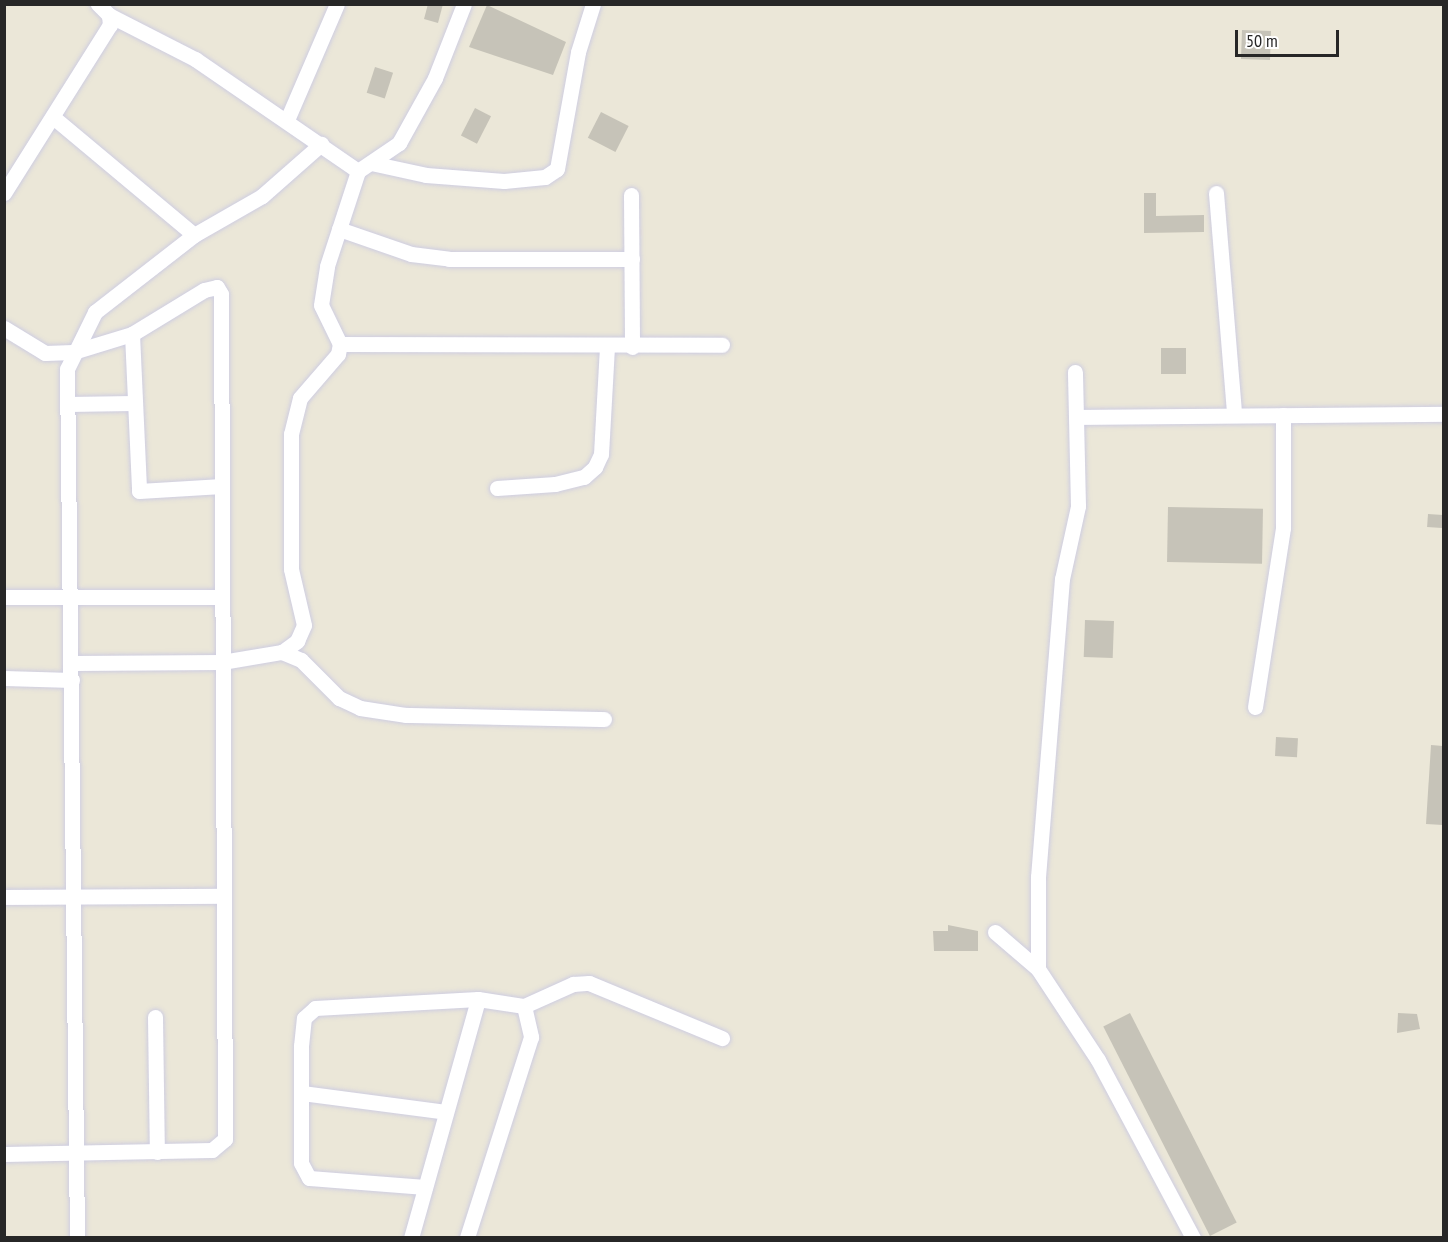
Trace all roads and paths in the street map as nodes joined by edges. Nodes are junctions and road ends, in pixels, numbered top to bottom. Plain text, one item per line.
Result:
1 (337, 4) edge
2 (464, 4) edge
3 (593, 4) edge
4 (104, 10) edge
5 (53, 117) junction
6 (287, 120) junction
7 (321, 144) junction
8 (371, 162) junction
9 (358, 171) junction
10 (4, 193) edge
11 (1216, 193) dead end
12 (631, 195) dead end
13 (339, 229) junction
14 (194, 235) junction
15 (632, 260) junction
16 (4, 328) edge
17 (132, 334) junction
18 (340, 344) junction
19 (722, 345) dead end
20 (607, 346) junction
21 (632, 347) junction
22 (73, 352) junction
23 (1075, 372) dead end
24 (134, 403) junction
25 (67, 404) junction
26 (1234, 414) junction
27 (1443, 414) edge
28 (1283, 415) junction
29 (1079, 417) junction
30 (222, 486) junction
31 (497, 488) dead end
32 (71, 596) junction
33 (4, 597) edge
34 (220, 597) junction
35 (282, 652) junction
36 (222, 662) junction
37 (73, 663) junction
38 (4, 678) edge
39 (72, 680) junction
40 (1255, 707) dead end
41 (604, 719) dead end
42 (223, 896) junction
43 (4, 897) edge
44 (76, 897) junction
45 (995, 932) dead end
46 (1038, 969) junction
47 (478, 999) junction
48 (524, 1006) junction
49 (155, 1017) dead end
50 (722, 1038) dead end
51 (302, 1094) junction
52 (446, 1112) junction
53 (78, 1151) junction
54 (157, 1152) junction
55 (4, 1154) edge
56 (425, 1187) junction
57 (77, 1238) edge
58 (411, 1238) edge
59 (467, 1238) edge
60 (1193, 1238) edge

1 - 6 street
2 - 8 street
3 - 8 street
4 - 5 street
4 - 6 street
5 - 10 street
5 - 14 street
6 - 7 street
7 - 9 street
7 - 14 street
8 - 9 street
9 - 13 street
11 - 26 street
12 - 15 street
13 - 15 street
13 - 18 street
14 - 22 street
15 - 21 street
16 - 22 street
17 - 22 street
17 - 24 street
17 - 30 street
18 - 20 street
18 - 35 street
19 - 21 street
20 - 21 street
20 - 31 street
22 - 25 street
23 - 29 street
24 - 25 street
24 - 30 street
25 - 32 street
26 - 28 street
26 - 29 street
27 - 28 street
28 - 40 street
29 - 46 street
30 - 34 street
32 - 33 street
32 - 34 street
32 - 37 street
34 - 36 street
35 - 36 street
35 - 41 street
36 - 37 street
36 - 42 street
37 - 39 street
38 - 39 street
39 - 44 street
42 - 44 street
42 - 54 street
43 - 44 street
44 - 53 street
45 - 46 street
46 - 60 street
47 - 48 street
47 - 51 street
47 - 52 street
48 - 50 street
48 - 59 street
49 - 54 street
51 - 52 street
51 - 56 street
52 - 56 street
53 - 54 street
53 - 55 street
53 - 57 street
56 - 58 street

